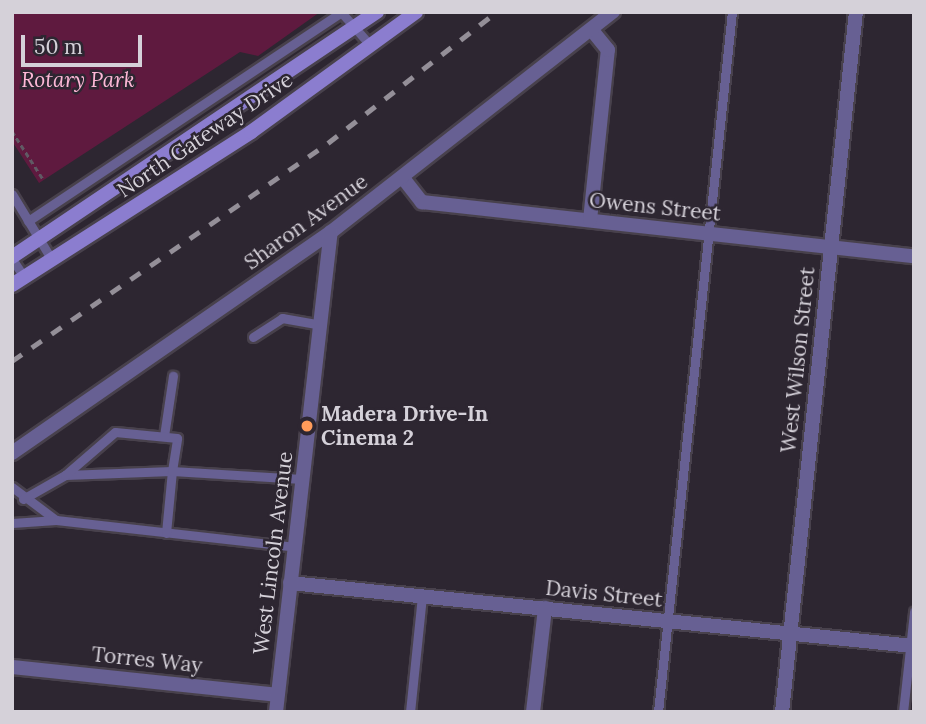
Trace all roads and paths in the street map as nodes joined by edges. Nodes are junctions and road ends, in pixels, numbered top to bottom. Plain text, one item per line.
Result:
1 (341, 12) edge
2 (377, 12) edge
3 (416, 12) edge
4 (613, 12) edge
5 (732, 12) edge
6 (856, 12) edge
7 (355, 29) junction
8 (592, 30) junction
9 (371, 46) junction
10 (12, 131) edge
11 (403, 178) junction
12 (43, 179) dead end
13 (12, 194) edge
14 (590, 220) junction
15 (28, 221) junction
16 (331, 232) junction
17 (708, 234) junction
18 (40, 240) junction
19 (831, 247) junction
20 (914, 256) edge
21 (12, 258) edge
22 (52, 260) junction
23 (18, 281) edge
24 (320, 325) junction
25 (253, 337) dead end
26 (173, 376) dead end
27 (163, 436) junction
28 (12, 453) edge
29 (172, 471) junction
30 (65, 475) junction
31 (302, 480) junction
32 (12, 487) edge
33 (23, 499) junction
34 (56, 520) junction
35 (12, 523) edge
36 (166, 533) junction
37 (295, 547) junction
38 (290, 583) junction
39 (422, 596) junction
40 (545, 608) junction
41 (914, 611) edge
42 (667, 621) junction
43 (790, 634) junction
44 (912, 646) edge
45 (12, 667) edge
46 (278, 695) junction
47 (276, 712) edge
48 (410, 712) edge
49 (533, 712) edge
50 (658, 712) edge
51 (782, 712) edge
52 (903, 712) edge

1 - 7 lane
1 - 15 lane
2 - 7 main road, North Gateway Drive
3 - 9 main road, North Gateway Drive
4 - 8 street, Sharon Avenue
5 - 17 lane
6 - 19 street, West Wilson Street
7 - 9 lane
7 - 18 main road, North Gateway Drive
8 - 11 street, Sharon Avenue
8 - 14 street
9 - 22 main road, North Gateway Drive
10 - 12 path
11 - 14 street, Owens Street
11 - 16 street, Sharon Avenue
13 - 15 lane
14 - 17 street, Owens Street
15 - 18 lane
16 - 24 street, West Lincoln Avenue
16 - 28 street, Sharon Avenue
17 - 19 street, Owens Street
17 - 42 lane
18 - 21 main road, North Gateway Drive
18 - 22 lane
19 - 20 street, Owens Street
19 - 43 street, West Wilson Street
21 - 23 lane
22 - 23 main road, North Gateway Drive
24 - 25 lane
24 - 31 street, West Lincoln Avenue
26 - 27 lane
27 - 29 lane
27 - 30 lane
29 - 30 lane
29 - 31 lane
29 - 36 lane
30 - 33 lane
31 - 37 street, West Lincoln Avenue
32 - 33 lane
33 - 34 lane
34 - 35 lane
34 - 36 lane
36 - 37 lane
37 - 38 street, West Lincoln Avenue
38 - 39 street, Davis Street
38 - 46 street, West Lincoln Avenue
39 - 40 street, Davis Street
39 - 48 lane
40 - 42 street, Davis Street
40 - 49 street
41 - 44 lane
42 - 43 street, Davis Street
42 - 50 lane
43 - 44 street, Davis Street
43 - 51 street, West Wilson Street
44 - 52 lane
45 - 46 street, Torres Way
46 - 47 street, West Lincoln Avenue

